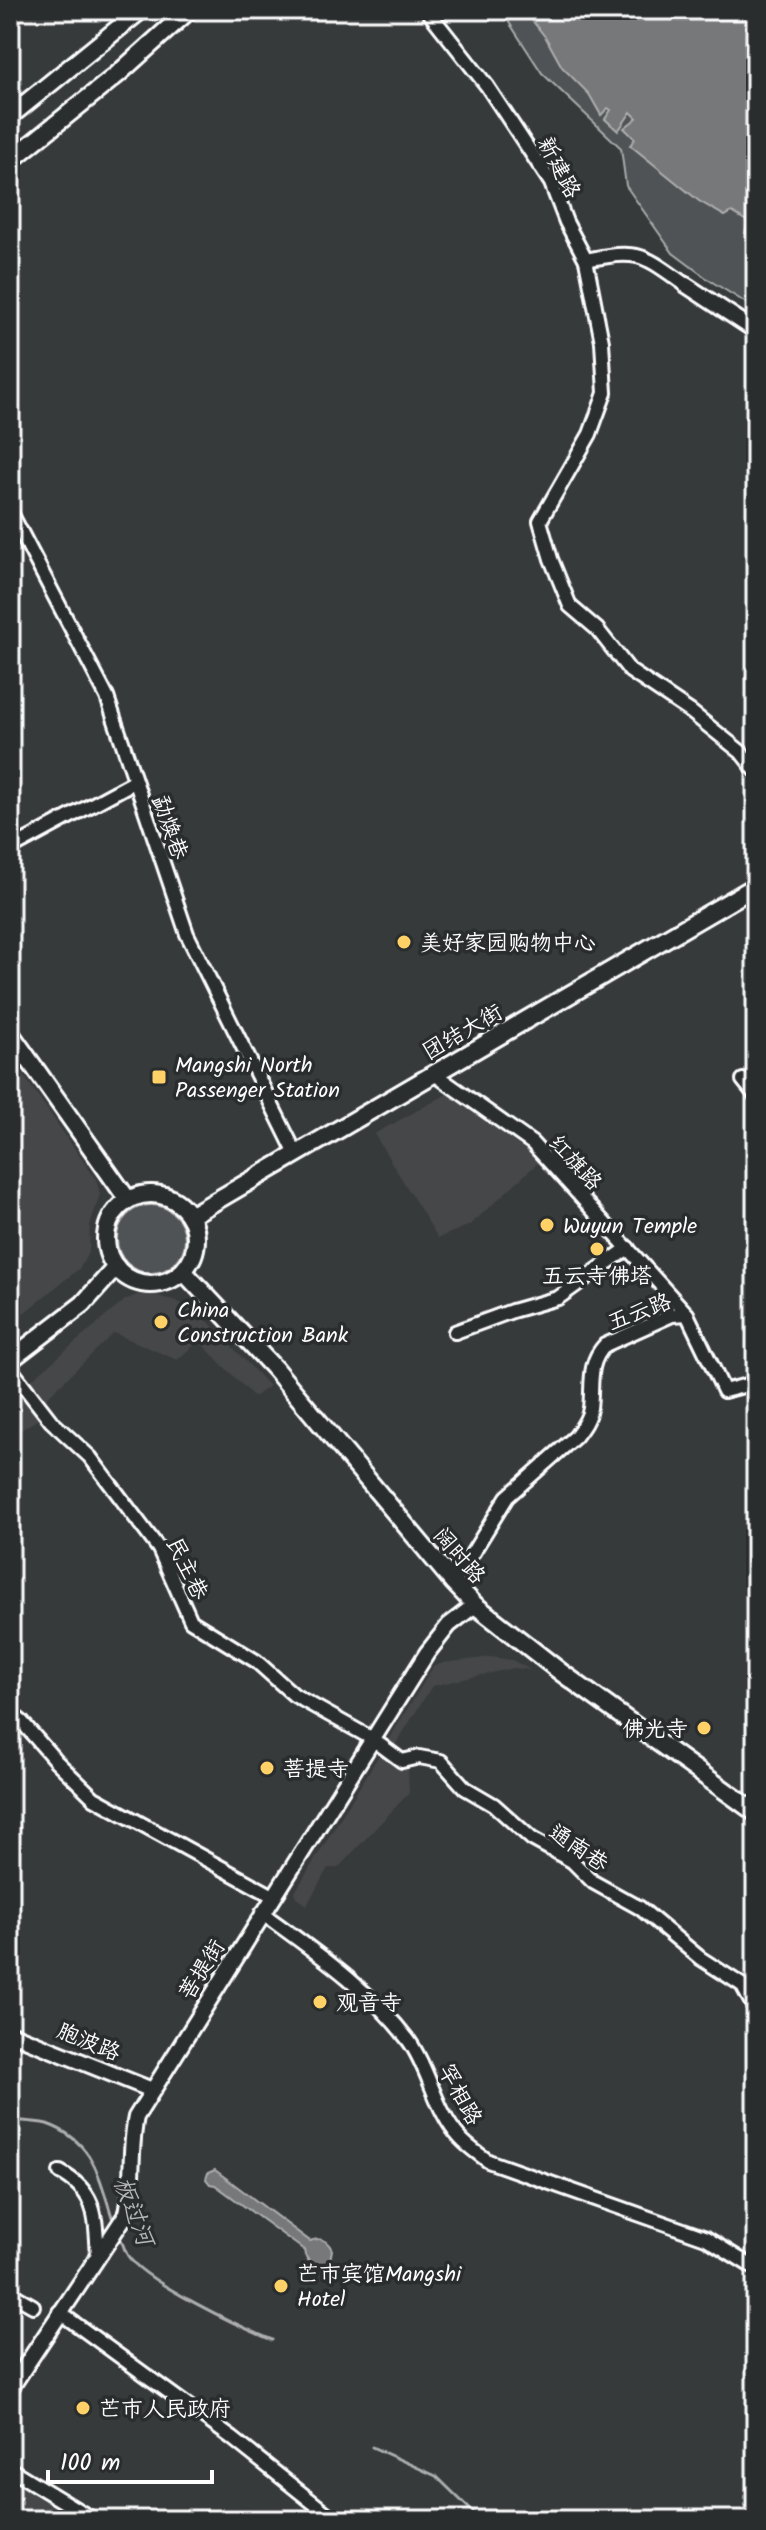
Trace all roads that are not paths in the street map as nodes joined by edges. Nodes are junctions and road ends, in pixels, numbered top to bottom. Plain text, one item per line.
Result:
1 (141, 10) edge
2 (189, 10) edge
3 (427, 10) edge
4 (10, 116) edge
5 (10, 161) edge
6 (586, 260) junction
7 (686, 285) joint
8 (756, 331) edge
9 (10, 511) edge
10 (756, 771) edge
11 (134, 782) junction
12 (10, 849) edge
13 (756, 886) edge
14 (10, 1033) edge
15 (433, 1073) junction
16 (743, 1080) dead end
17 (756, 1096) edge
18 (296, 1154) junction
19 (128, 1200) junction
20 (190, 1216) junction
21 (628, 1248) junction
22 (116, 1267) junction
23 (183, 1271) junction
24 (687, 1314) junction
25 (455, 1332) dead end
26 (10, 1360) edge
27 (10, 1368) edge
28 (756, 1391) edge
29 (454, 1583) junction
30 (475, 1605) junction
31 (10, 1713) edge
32 (371, 1738) junction
33 (756, 1813) edge
34 (273, 1896) junction
35 (262, 1913) junction
36 (756, 2011) edge
37 (10, 2033) edge
38 (152, 2090) junction
39 (60, 2172) dead end
40 (101, 2250) junction
41 (756, 2269) edge
42 (10, 2293) edge
43 (33, 2306) dead end
44 (59, 2312) junction
45 (12, 2380) edge
46 (10, 2469) edge
47 (94, 2520) edge
48 (335, 2520) edge

1 - 4 main road
2 - 5 main road
3 - 6 street, 新建路
6 - 7 street
6 - 10 street, 新建路
7 - 8 street
9 - 11 street, 勐焕巷
11 - 12 street
11 - 18 street, 勐焕巷
13 - 15 main road, 团结大街
14 - 19 main road
15 - 18 main road, 团结大街
15 - 21 street, 红旗路
16 - 17 street
18 - 20 main road, 团结大街
19 - 20 main road
19 - 22 main road
20 - 23 main road
21 - 24 street, 红旗路
21 - 25 street
22 - 23 main road
22 - 26 main road
23 - 29 main road, 阔时路
24 - 28 street, 红旗路
24 - 29 street, 五云路
27 - 32 street, 民主巷
29 - 30 main road, 阔时路
30 - 32 street, 菩提街
30 - 33 main road, 阔时路
31 - 34 street
32 - 34 street, 菩提街
32 - 36 street, 通南巷
34 - 35 street, 菩提街
35 - 38 street, 菩提街
35 - 41 street, 罕相路
37 - 38 street, 胞波路
38 - 40 street, 菩提街
39 - 40 street
40 - 44 street, 菩提街
42 - 43 street
44 - 45 street, 菩提街
44 - 48 street
46 - 47 street

